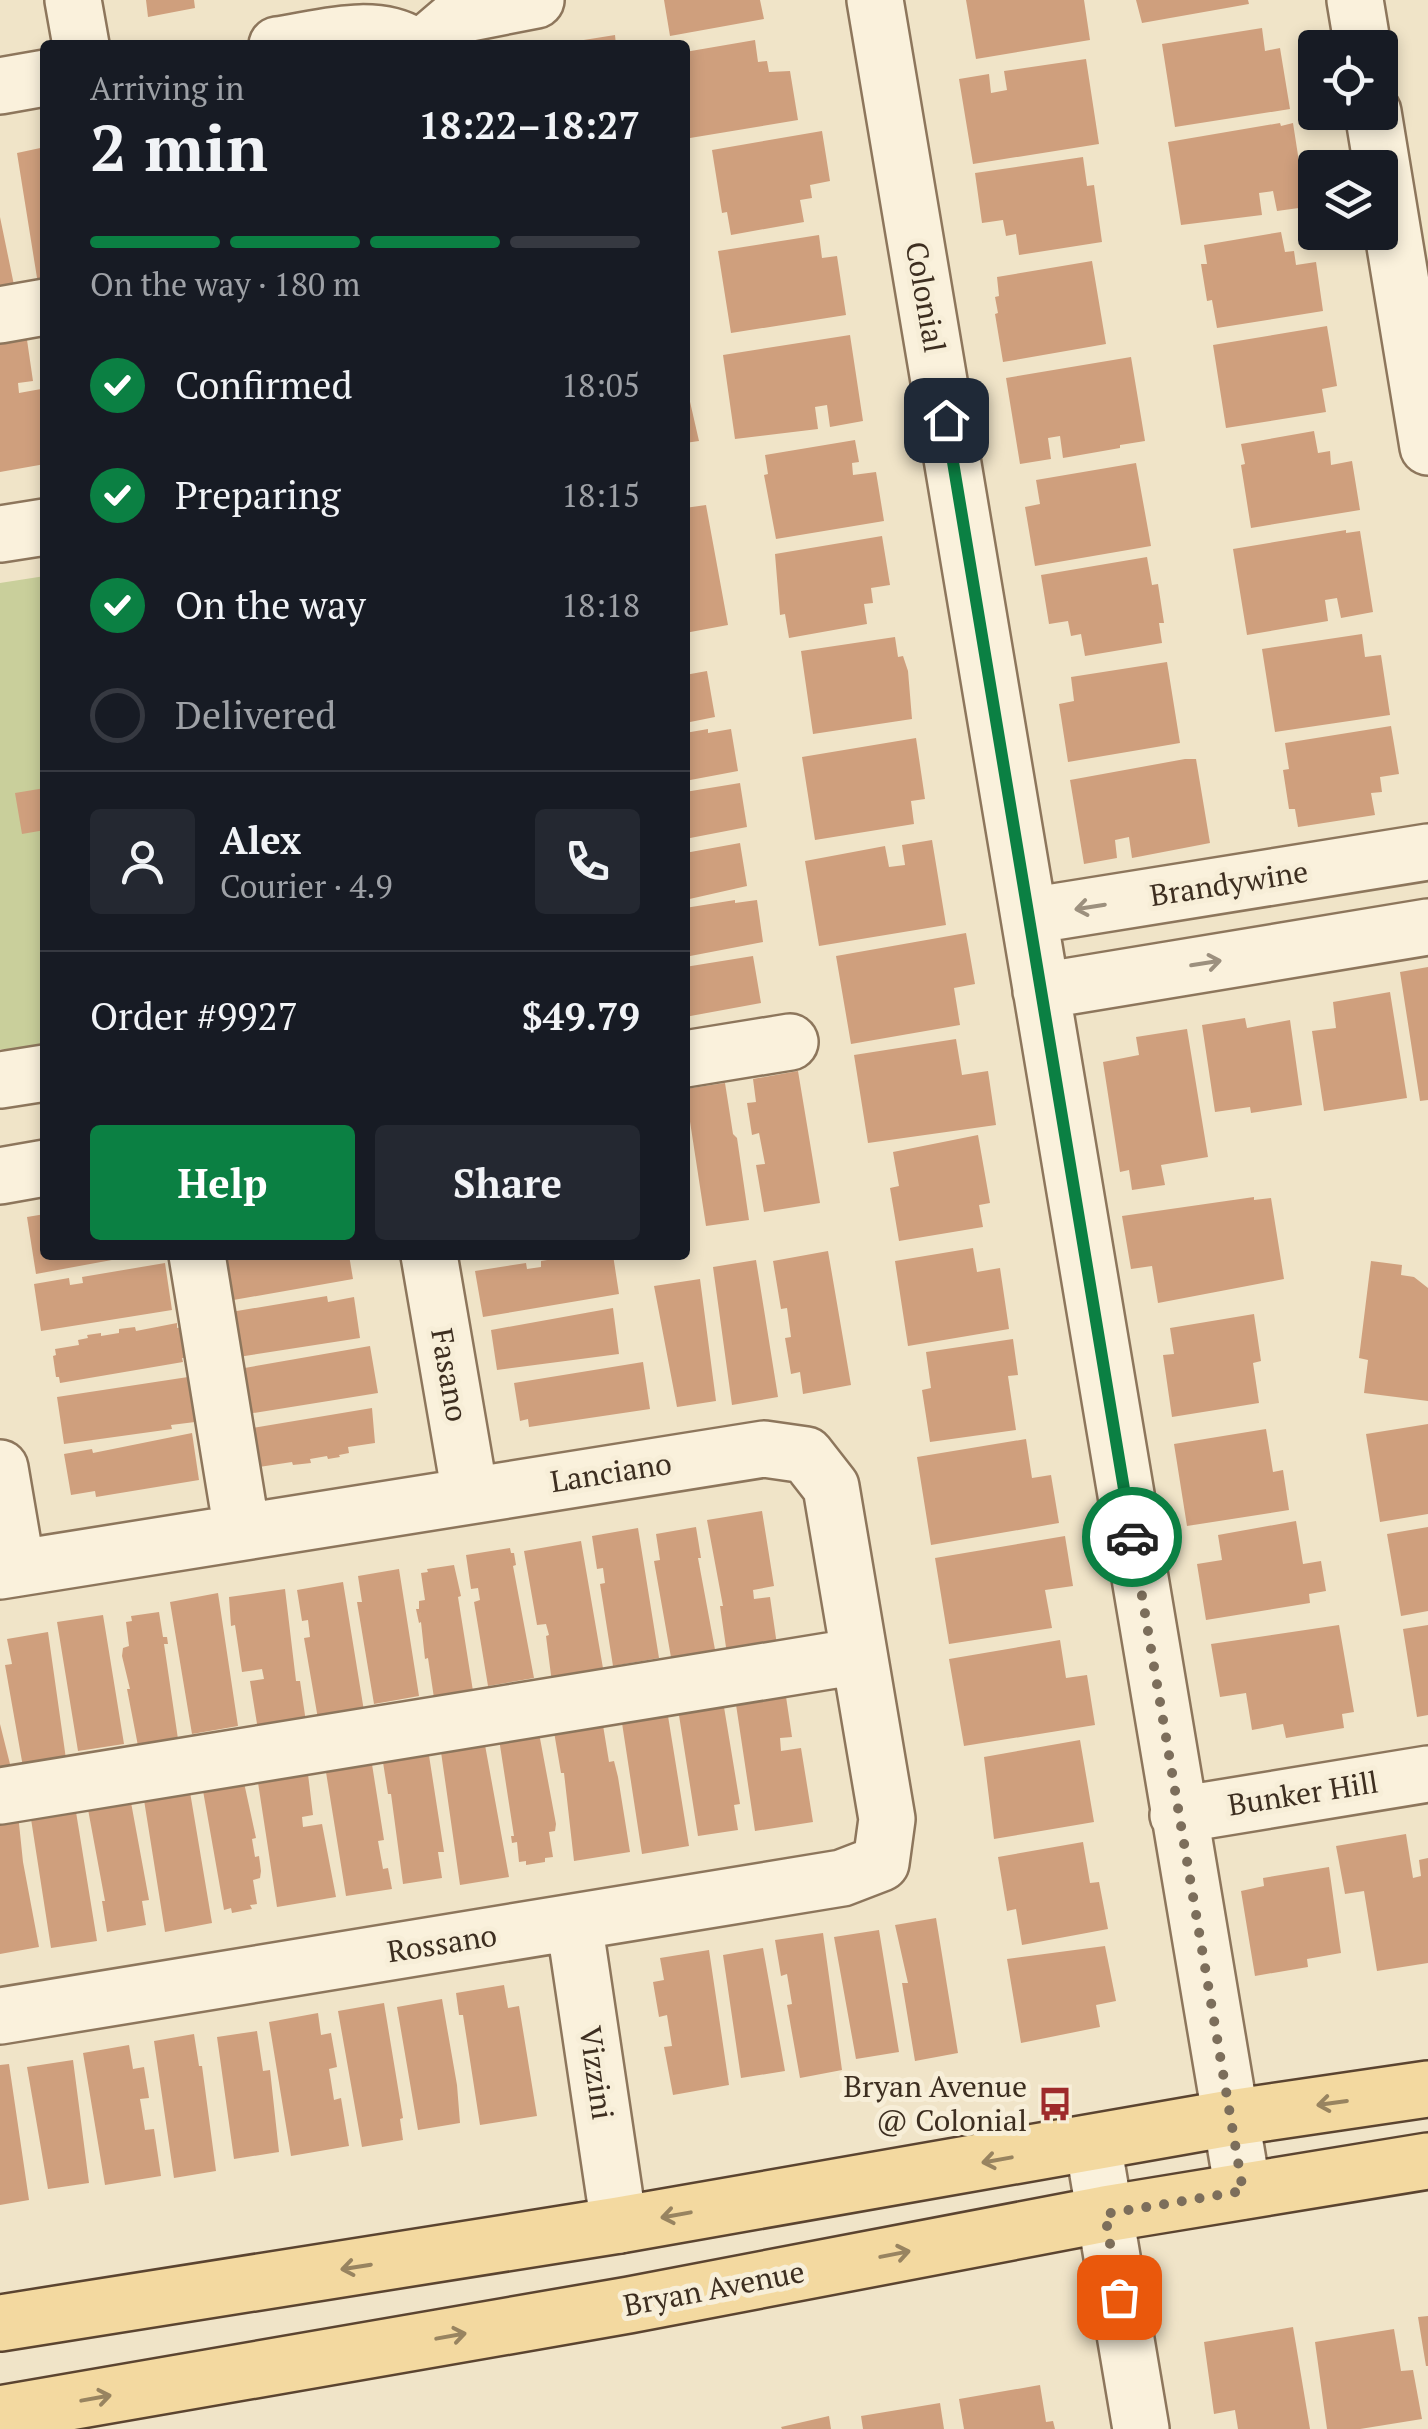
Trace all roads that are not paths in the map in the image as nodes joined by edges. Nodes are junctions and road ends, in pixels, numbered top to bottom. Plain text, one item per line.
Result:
1 (73, 0) edge
2 (536, 0) edge
3 (875, 0) edge
4 (1355, 0) edge
5 (1360, 30) edge
6 (80, 40) edge
7 (312, 40) edge
8 (403, 40) edge
9 (416, 40) edge
10 (40, 79) edge
11 (0, 86) edge
12 (1377, 130) edge
13 (40, 308) edge
14 (0, 315) edge
15 (1428, 448) edge
16 (40, 527) edge
17 (0, 534) edge
18 (1428, 852) edge
19 (1030, 916) junction
20 (1428, 927) edge
21 (1041, 990) junction
22 (790, 1042) dead end
23 (690, 1058) edge
24 (40, 1074) edge
25 (0, 1080) edge
26 (40, 1169) edge
27 (0, 1176) edge
28 (198, 1260) edge
29 (431, 1260) edge
30 (0, 1468) edge
31 (470, 1494) junction
32 (242, 1531) junction
33 (8, 1570) edge
34 (860, 1656) junction
35 (1428, 1774) edge
36 (0, 1796) edge
37 (1178, 1815) junction
38 (881, 1863) joint
39 (574, 1922) junction
40 (0, 2016) edge
41 (1428, 2089) edge
42 (1230, 2118) junction
43 (1093, 2144) junction
44 (1428, 2161) edge
45 (1243, 2191) junction
46 (1105, 2214) junction
47 (619, 2225) junction
48 (0, 2323) edge
49 (0, 2414) edge
50 (1141, 2429) edge

1 - 6 street
2 - 9 street
3 - 19 street, Colonial
4 - 5 street
7 - 8 street
10 - 11 street
12 - 15 street
13 - 14 street
16 - 17 street
18 -> 19 street, Brandywine
19 - 21 street, Colonial
21 -> 20 street
21 - 37 street, Colonial
22 - 23 street
24 - 25 street
26 - 27 street
28 - 32 street
29 - 31 street, Fasano
30 - 33 street
31 - 32 street, Lanciano
31 - 34 street, Lanciano
32 - 33 street, Lanciano
34 - 36 street
34 - 38 street, Lanciano
35 - 37 street, Bunker Hill
37 - 42 street, Colonial
38 - 39 street, Rossano
39 - 40 street, Rossano
39 - 47 street, Vizzini
41 -> 42 main road
42 - 43 main road
42 - 45 street, Colonial
43 - 46 street
43 -> 47 main road
44 - 45 main road, Bryan Avenue
45 - 46 main road, Bryan Avenue
49 -> 46 main road, Bryan Avenue
46 - 50 street
47 -> 48 main road

